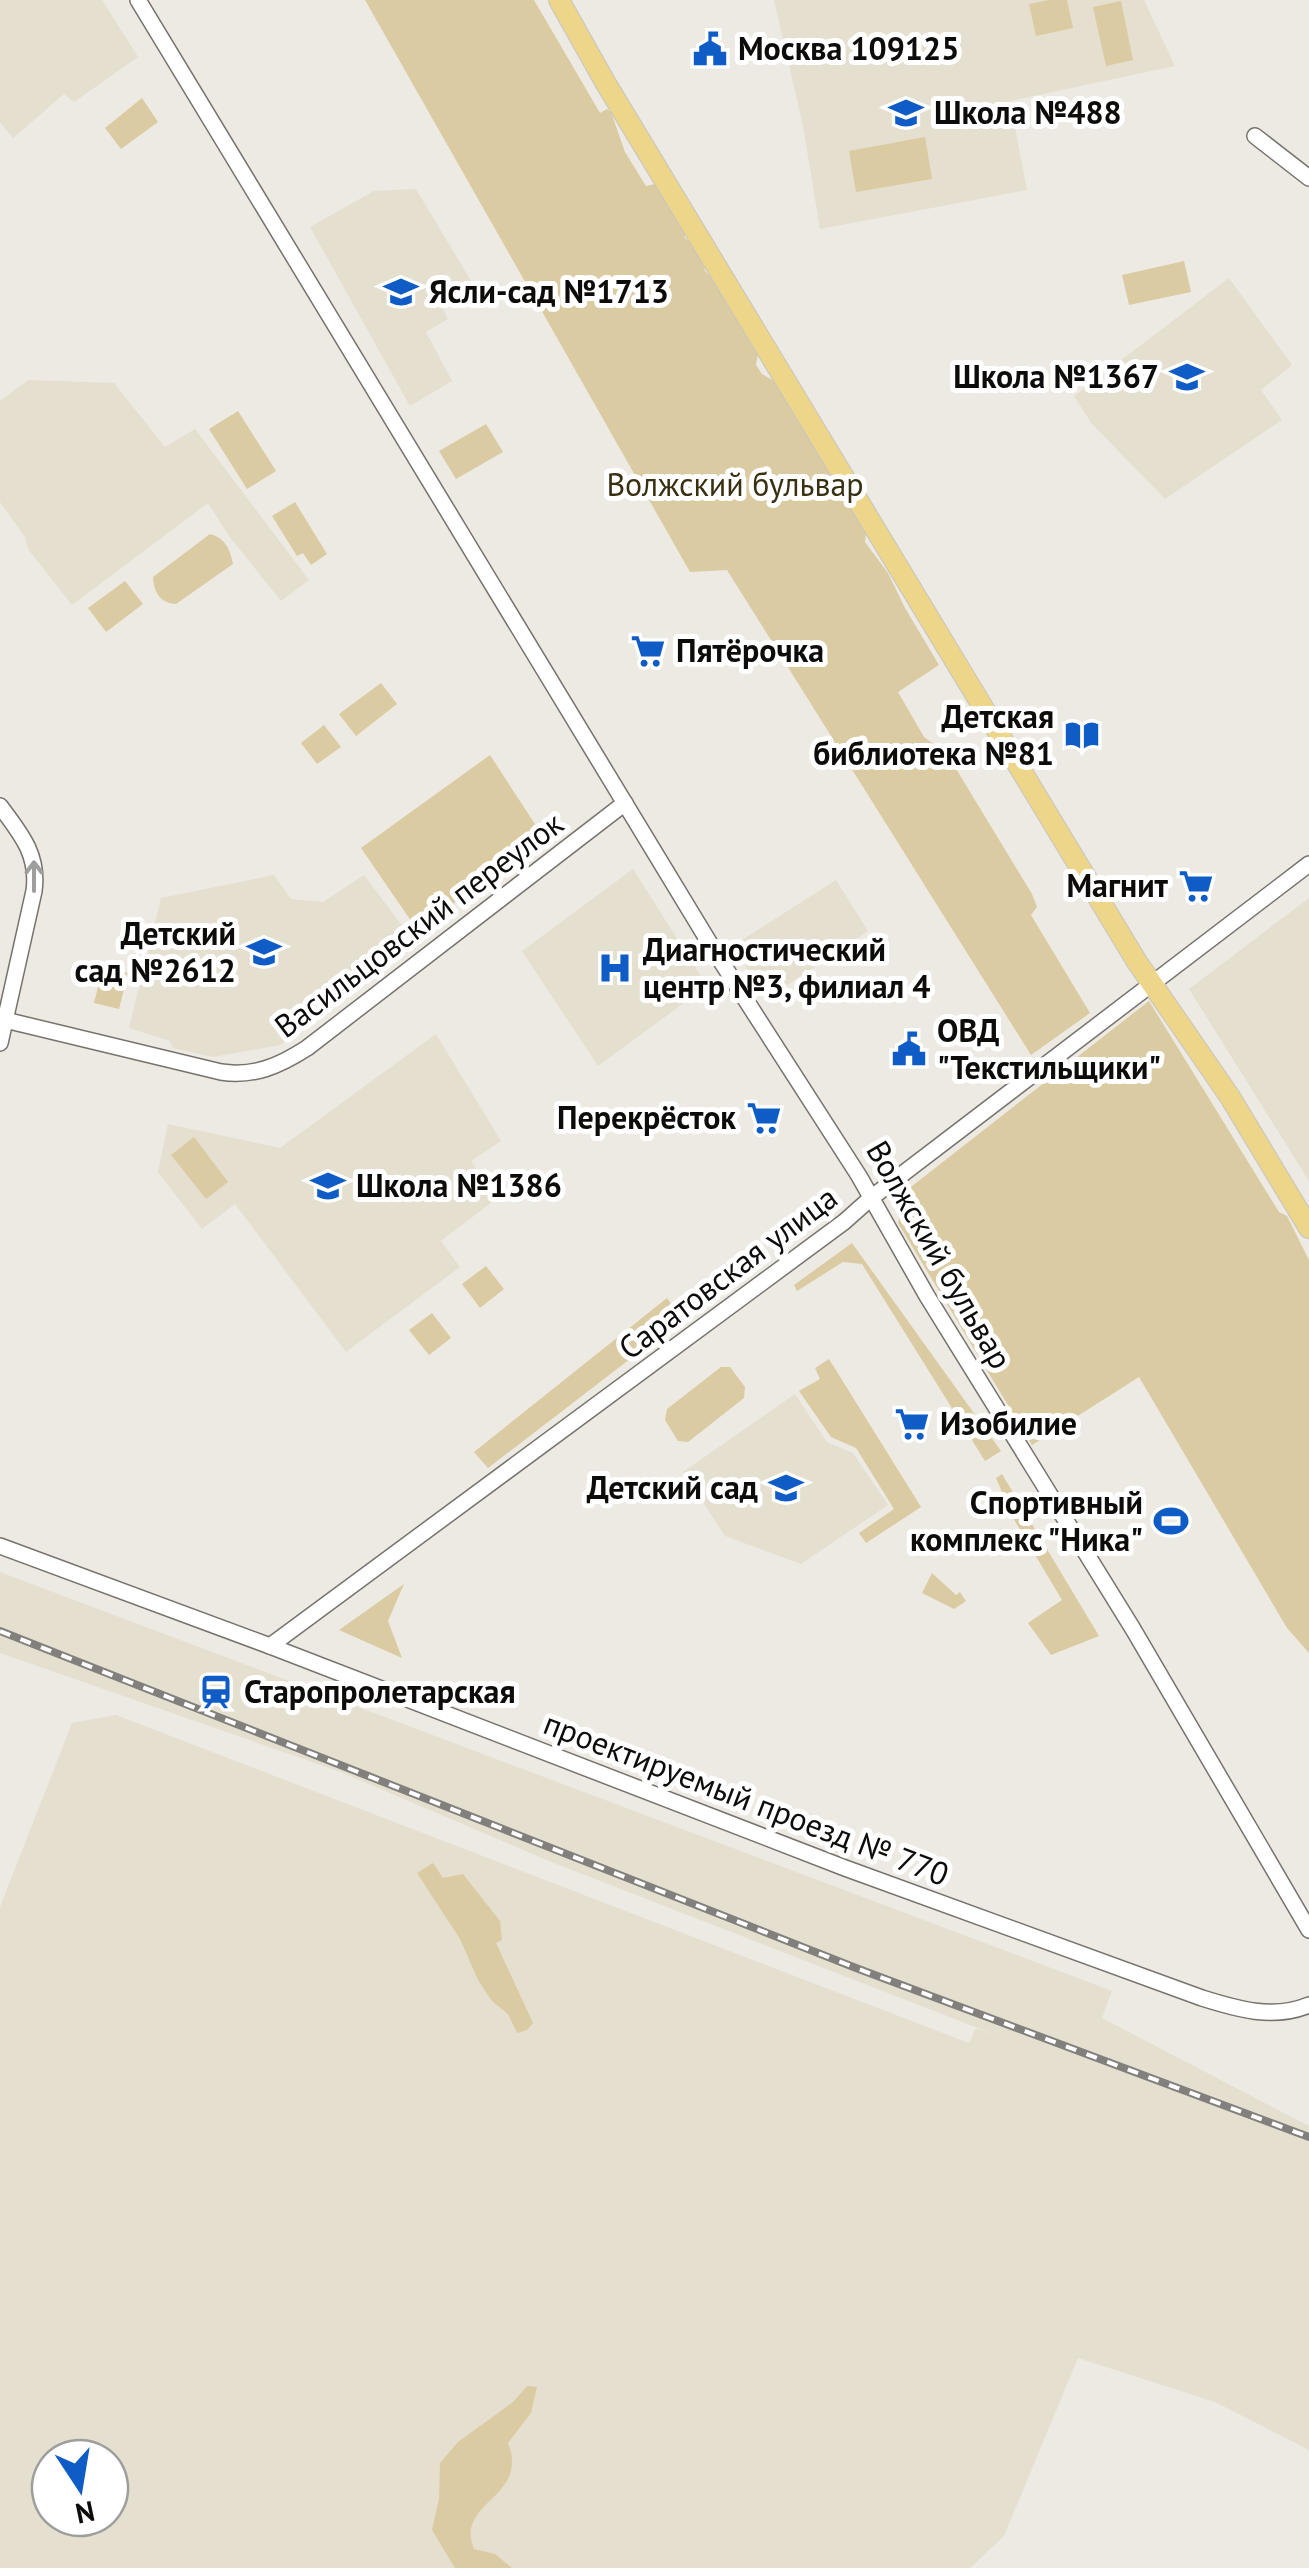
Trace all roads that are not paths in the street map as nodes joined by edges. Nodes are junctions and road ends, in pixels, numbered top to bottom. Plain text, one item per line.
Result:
1 (138, 0) edge
2 (559, 0) edge
3 (1254, 136) dead end
4 (1309, 178) edge
5 (625, 803) junction
6 (0, 806) edge
7 (1309, 864) edge
8 (1152, 983) junction
9 (6, 1020) junction
10 (0, 1043) edge
11 (871, 1198) junction
12 (1309, 1228) edge
13 (0, 1546) edge
14 (270, 1646) junction
15 (1309, 1930) edge
16 (1309, 2005) edge

1 - 5 street, Волжский бульвар
2 - 8 main road
3 - 4 street
5 - 9 street, Васильцовский переулок
5 - 11 street, Волжский бульвар
9 -> 6 street
7 - 8 street, Саратовская улица
8 - 11 street, Саратовская улица
8 - 12 main road
9 - 10 street
11 - 14 street, Саратовская улица
11 - 15 street, Волжский бульвар
13 - 14 street, проектируемый проезд № 770
14 - 16 street, проектируемый проезд № 770

